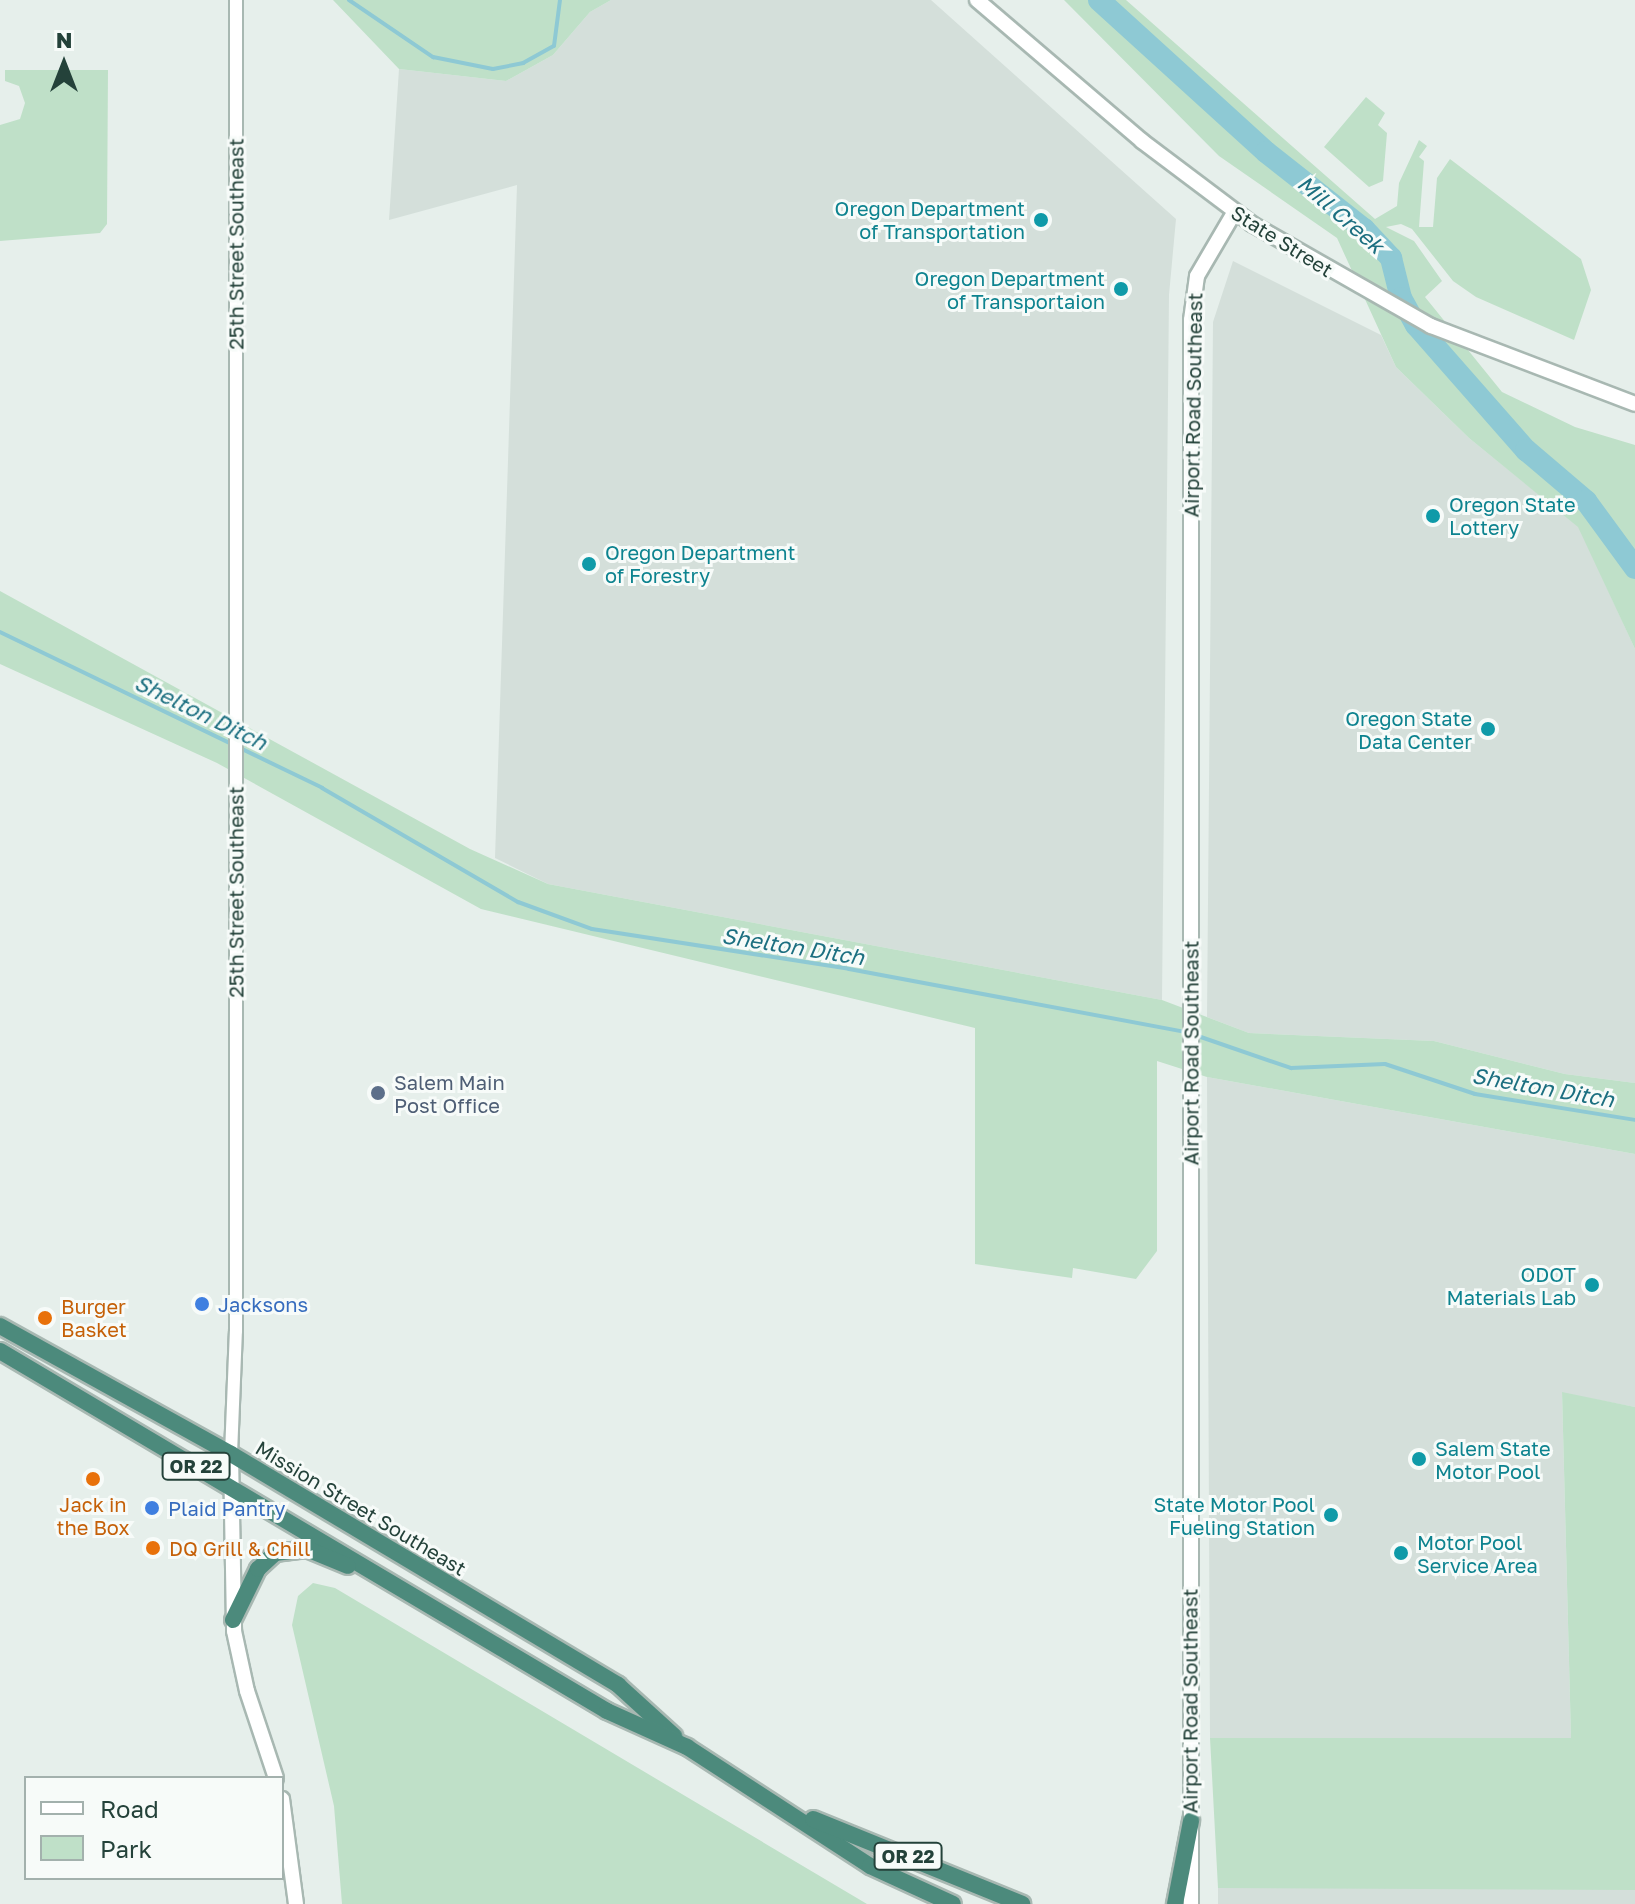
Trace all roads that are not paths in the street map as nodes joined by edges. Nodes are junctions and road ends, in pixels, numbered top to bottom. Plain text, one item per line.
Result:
1 (236, 0) edge
2 (977, 0) edge
3 (1234, 213) junction
4 (1635, 404) edge
5 (0, 1326) edge
6 (0, 1351) edge
7 (231, 1454) junction
8 (231, 1487) junction
9 (390, 1583) junction
10 (233, 1620) junction
11 (687, 1747) junction
12 (275, 1776) edge
13 (793, 1812) junction
14 (284, 1814) edge
15 (1191, 1821) junction
16 (296, 1904) edge
17 (953, 1904) edge
18 (1022, 1904) edge
19 (1175, 1904) edge
20 (1191, 1904) edge

1 - 7 street, 25th Street Southeast
2 - 3 main road, State Street
3 - 4 main road, State Street
3 - 15 main road, Airport Road Southeast
5 - 7 highway, Mission Street Southeast / OR 22
6 - 8 highway, Mission Street Southeast / OR 22
7 - 8 main road, 25th Street Southeast
7 - 11 highway, Mission Street Southeast / OR 22
8 - 9 highway, Mission Street Southeast / OR 22
8 - 10 main road, 25th Street Southeast
9 - 10 highway
9 - 11 highway, Mission Street Southeast / OR 22
10 - 12 main road, 25th Street Southeast
11 - 13 highway, Mission Street Southeast / OR 22
13 - 17 highway, Mission Street Southeast / OR 22
13 - 18 highway, Mission Street Southeast / OR 22
14 - 16 main road
15 - 19 highway
15 - 20 main road, Airport Road Southeast

